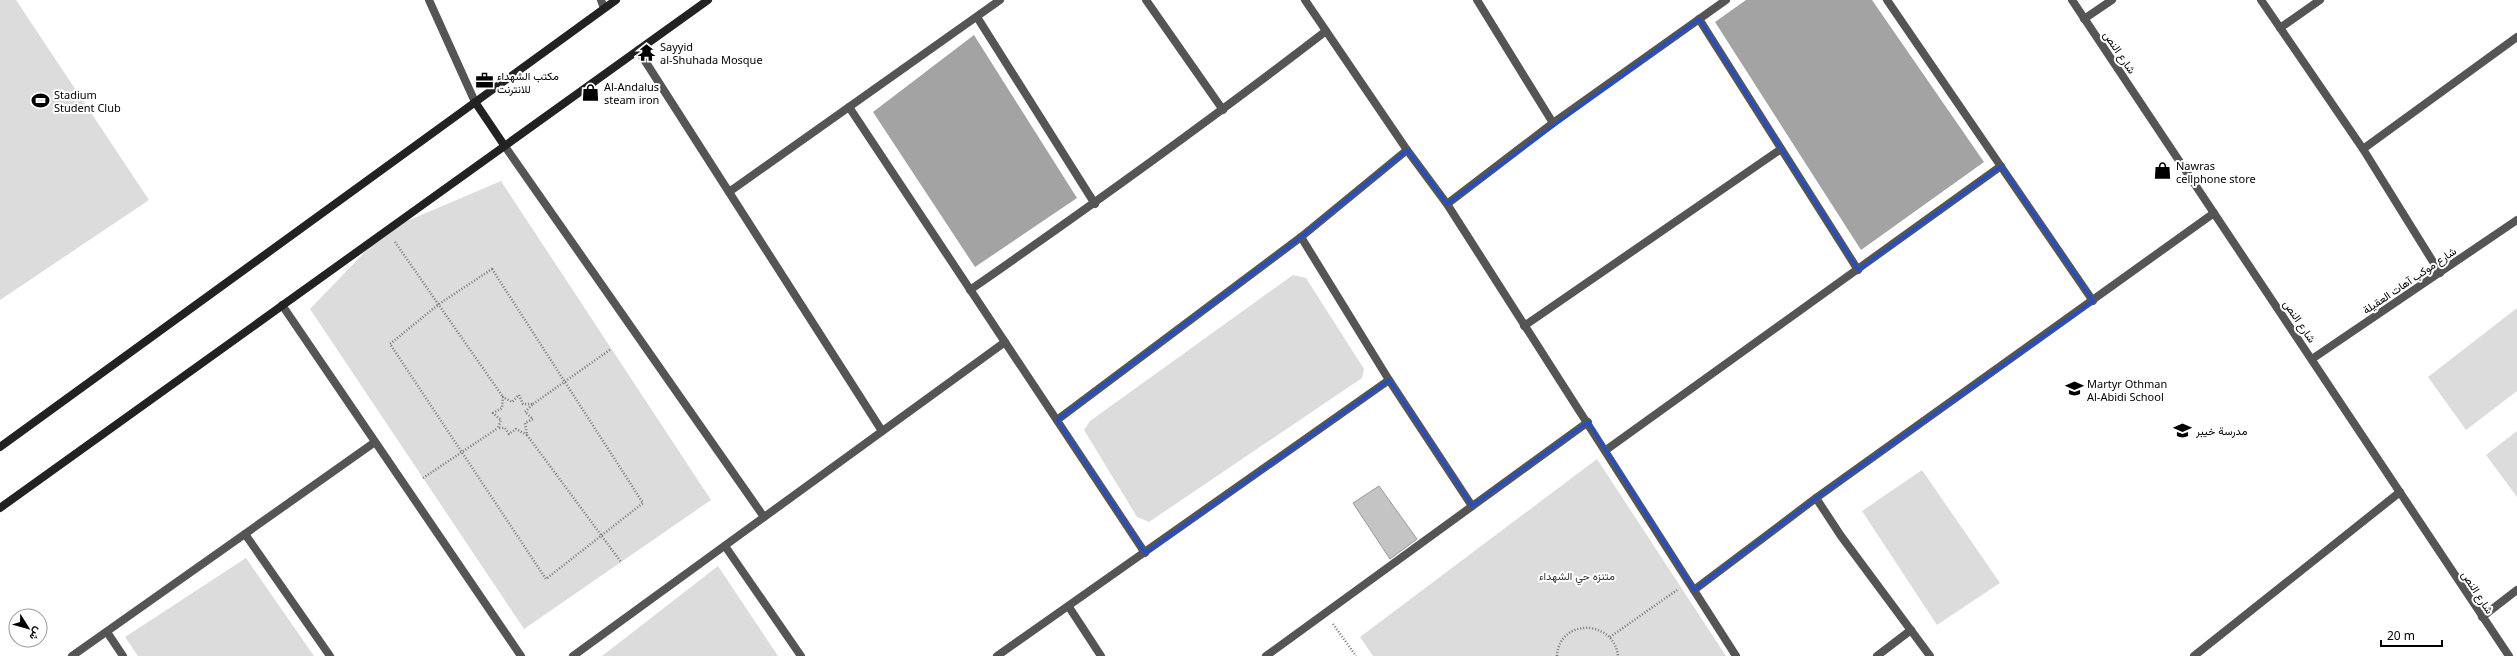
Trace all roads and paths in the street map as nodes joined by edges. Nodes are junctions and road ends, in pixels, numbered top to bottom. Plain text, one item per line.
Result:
1 (429, 0) edge
2 (601, 0) edge
3 (616, 0) edge
4 (708, 0) edge
5 (1000, 0) edge
6 (1146, 0) edge
7 (1306, 0) edge
8 (1477, 0) edge
9 (1726, 0) edge
10 (1887, 0) edge
11 (2072, 0) edge
12 (2112, 0) edge
13 (2262, 0) edge
14 (2320, 0) edge
15 (604, 8) junction
16 (976, 17) junction
17 (1699, 19) junction
18 (2084, 19) junction
19 (2280, 28) junction
20 (1326, 31) junction
21 (2517, 37) edge
22 (638, 50) junction
23 (475, 102) junction
24 (849, 106) junction
25 (1223, 110) junction
26 (1553, 123) junction
27 (504, 145) junction
28 (1781, 149) junction
29 (2363, 149) junction
30 (1407, 150) junction
31 (2001, 166) junction
32 (729, 192) junction
33 (1095, 204) junction
34 (1447, 204) junction
35 (2214, 213) junction
36 (2517, 220) edge
37 (386, 230) junction
38 (1301, 237) junction
39 (1858, 270) junction
40 (2440, 272) junction
41 (970, 290) junction
42 (2093, 301) junction
43 (439, 304) junction
44 (282, 305) junction
45 (1524, 326) junction
46 (1005, 342) junction
47 (611, 349) dead end
48 (2312, 359) junction
49 (1389, 380) junction
50 (563, 382) junction
51 (503, 397) junction
52 (533, 404) junction
53 (1057, 420) junction
54 (1588, 422) junction
55 (498, 428) junction
56 (882, 431) junction
57 (527, 435) junction
58 (375, 442) junction
59 (0, 447) edge
60 (1606, 450) junction
61 (461, 452) junction
62 (423, 478) dead end
63 (2400, 492) junction
64 (1816, 498) junction
65 (1472, 506) junction
66 (0, 508) edge
67 (764, 517) junction
68 (245, 534) junction
69 (601, 535) junction
70 (725, 546) junction
71 (1145, 553) junction
72 (621, 562) dead end
73 (1689, 582) junction
74 (1694, 590) junction
75 (2517, 590) edge
76 (1069, 607) junction
77 (1326, 614) junction
78 (2482, 617) junction
79 (1912, 630) junction
80 (107, 632) junction
81 (1610, 637) junction
82 (72, 656) edge
83 (123, 656) edge
84 (330, 656) edge
85 (521, 656) edge
86 (573, 656) edge
87 (801, 656) edge
88 (997, 656) edge
89 (1101, 656) edge
90 (1266, 656) edge
91 (1356, 656) edge
92 (1557, 656) edge
93 (1618, 656) edge
94 (1736, 656) edge
95 (1877, 656) edge
96 (1930, 656) edge
97 (2194, 656) edge
98 (2509, 656) edge

1 - 23 street
2 - 15 street
3 - 15 main road
4 - 22 main road
5 - 16 street
6 - 25 street
7 - 20 street
8 - 26 street
9 - 17 street
10 - 31 street
11 - 18 street, شارع النص
12 - 18 street
13 - 19 street
14 - 19 street
15 - 23 main road
16 - 24 street
16 - 33 street
17 - 26 street
17 - 28 street
18 - 35 street, شارع النص
19 - 29 street
20 - 25 street
20 - 30 street
21 - 29 street
22 - 27 main road
22 - 32 street
23 - 27 main road
23 - 59 main road
24 - 32 street
24 - 41 street
25 - 33 street
26 - 34 street
27 - 37 main road
27 - 67 street
28 - 39 street
28 - 45 street
29 - 40 street
30 - 34 street
30 - 38 street
31 - 39 street
31 - 42 street
32 - 56 street
33 - 41 street
34 - 45 street
35 - 42 street
35 - 48 street, شارع النص
36 - 40 street, شارع موكب آهات العقيلة
37 - 43 path
37 - 44 main road
38 - 49 street
38 - 53 street
39 - 60 street
40 - 48 street, شارع موكب آهات العقيلة
41 - 46 street
42 - 64 street
43 - 50 path
43 - 51 path
43 - 61 path
44 - 58 street
44 - 66 main road
45 - 54 street
46 - 53 street
46 - 56 street
47 - 50 path
48 - 63 street, شارع النص
49 - 65 street
49 - 71 street
50 - 52 path
50 - 69 path
51 - 52 path
51 - 55 path
52 - 57 path
53 - 71 street
54 - 60 street
54 - 65 street
55 - 57 path
55 - 61 path
56 - 67 street
57 - 69 path
58 - 68 street
58 - 85 street
60 - 73 street
61 - 62 path
61 - 69 path
63 - 78 street, شارع النص
63 - 97 street
64 - 74 street
64 - 79 street
65 - 77 street
67 - 70 street
68 - 80 street
68 - 84 street
69 - 72 path
70 - 86 street
70 - 87 street
71 - 76 street
73 - 74 street
73 - 81 path
74 - 94 street
75 - 78 street
76 - 88 street
76 - 89 street
77 - 90 street
77 - 91 path
78 - 98 street, شارع النص
79 - 95 street
79 - 96 street
80 - 82 street
80 - 83 street
81 - 92 path
81 - 93 path

